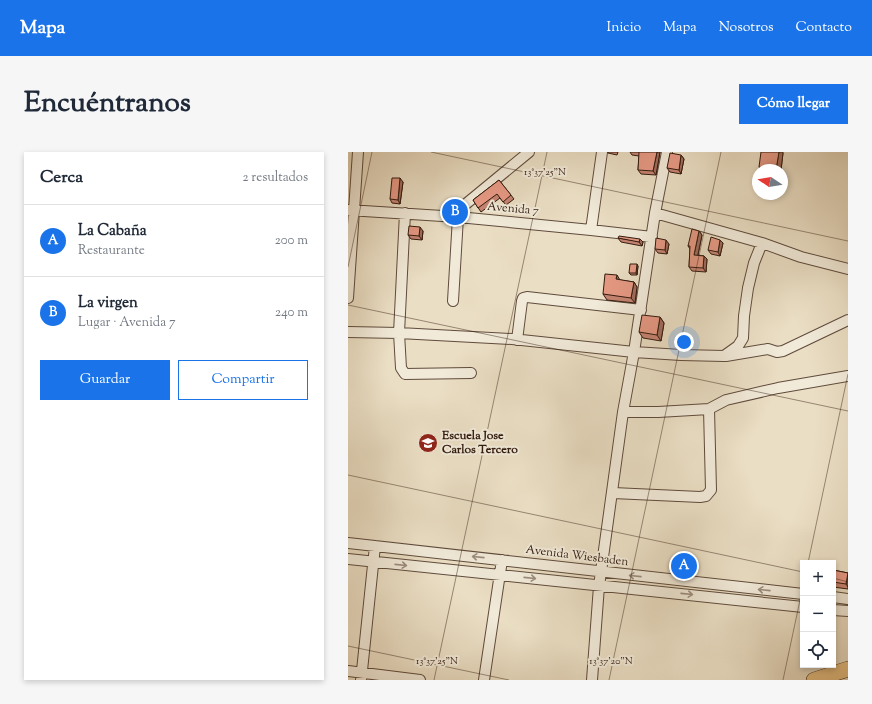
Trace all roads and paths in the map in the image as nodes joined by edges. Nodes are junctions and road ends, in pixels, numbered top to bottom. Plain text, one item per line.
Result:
1 (358, 152) edge
2 (529, 152) edge
3 (602, 152) edge
4 (667, 152) edge
5 (351, 210) edge
6 (406, 213) junction
7 (655, 213) junction
8 (454, 217) junction
9 (591, 230) junction
10 (652, 237) junction
11 (762, 243) junction
12 (848, 268) edge
13 (348, 298) edge
14 (453, 301) dead end
15 (641, 310) junction
16 (848, 320) edge
17 (348, 332) edge
18 (399, 333) junction
19 (517, 340) junction
20 (634, 352) junction
21 (724, 356) junction
22 (471, 373) dead end
23 (848, 376) edge
24 (709, 409) junction
25 (623, 412) junction
26 (613, 493) junction
27 (348, 543) edge
28 (375, 546) junction
29 (348, 559) edge
30 (502, 560) junction
31 (373, 562) junction
32 (602, 572) junction
33 (500, 575) junction
34 (599, 586) junction
35 (800, 594) edge
36 (836, 598) edge
37 (848, 599) edge
38 (800, 607) edge
39 (836, 610) edge
40 (848, 611) edge
41 (848, 669) edge
42 (348, 671) edge
43 (362, 676) edge
44 (420, 680) edge
45 (484, 680) edge
46 (592, 680) edge
47 (814, 680) edge

1 - 5 street
2 - 8 street
3 - 9 street
4 - 7 street
5 - 6 street, Avenida 7
5 - 13 street
6 - 8 street, Avenida 7
6 - 18 street
7 - 10 street
7 - 11 street
8 - 9 street, Avenida 7
8 - 14 street
9 - 10 street, Avenida 7
10 - 15 street
11 - 12 street
11 - 21 street
15 - 19 street
15 - 20 street
16 - 21 street
17 - 18 street
18 - 19 street
18 - 22 street
19 - 20 street
20 - 21 street
20 - 25 street
23 - 24 street
24 - 25 street
24 - 26 street
25 - 26 street
26 - 32 street
27 - 28 street, Avenida Wiesbaden
30 -> 28 street, Avenida Wiesbaden
28 - 31 street
29 - 31 street
30 - 32 street, Avenida Wiesbaden
30 - 33 street
31 -> 33 street
31 - 43 street
32 - 34 street
35 -> 32 street, Avenida Wiesbaden
33 -> 34 street
33 - 45 street
34 -> 38 street
34 - 46 street
36 - 37 street
39 - 40 street
41 - 47 highway
42 - 43 street
43 - 44 street

